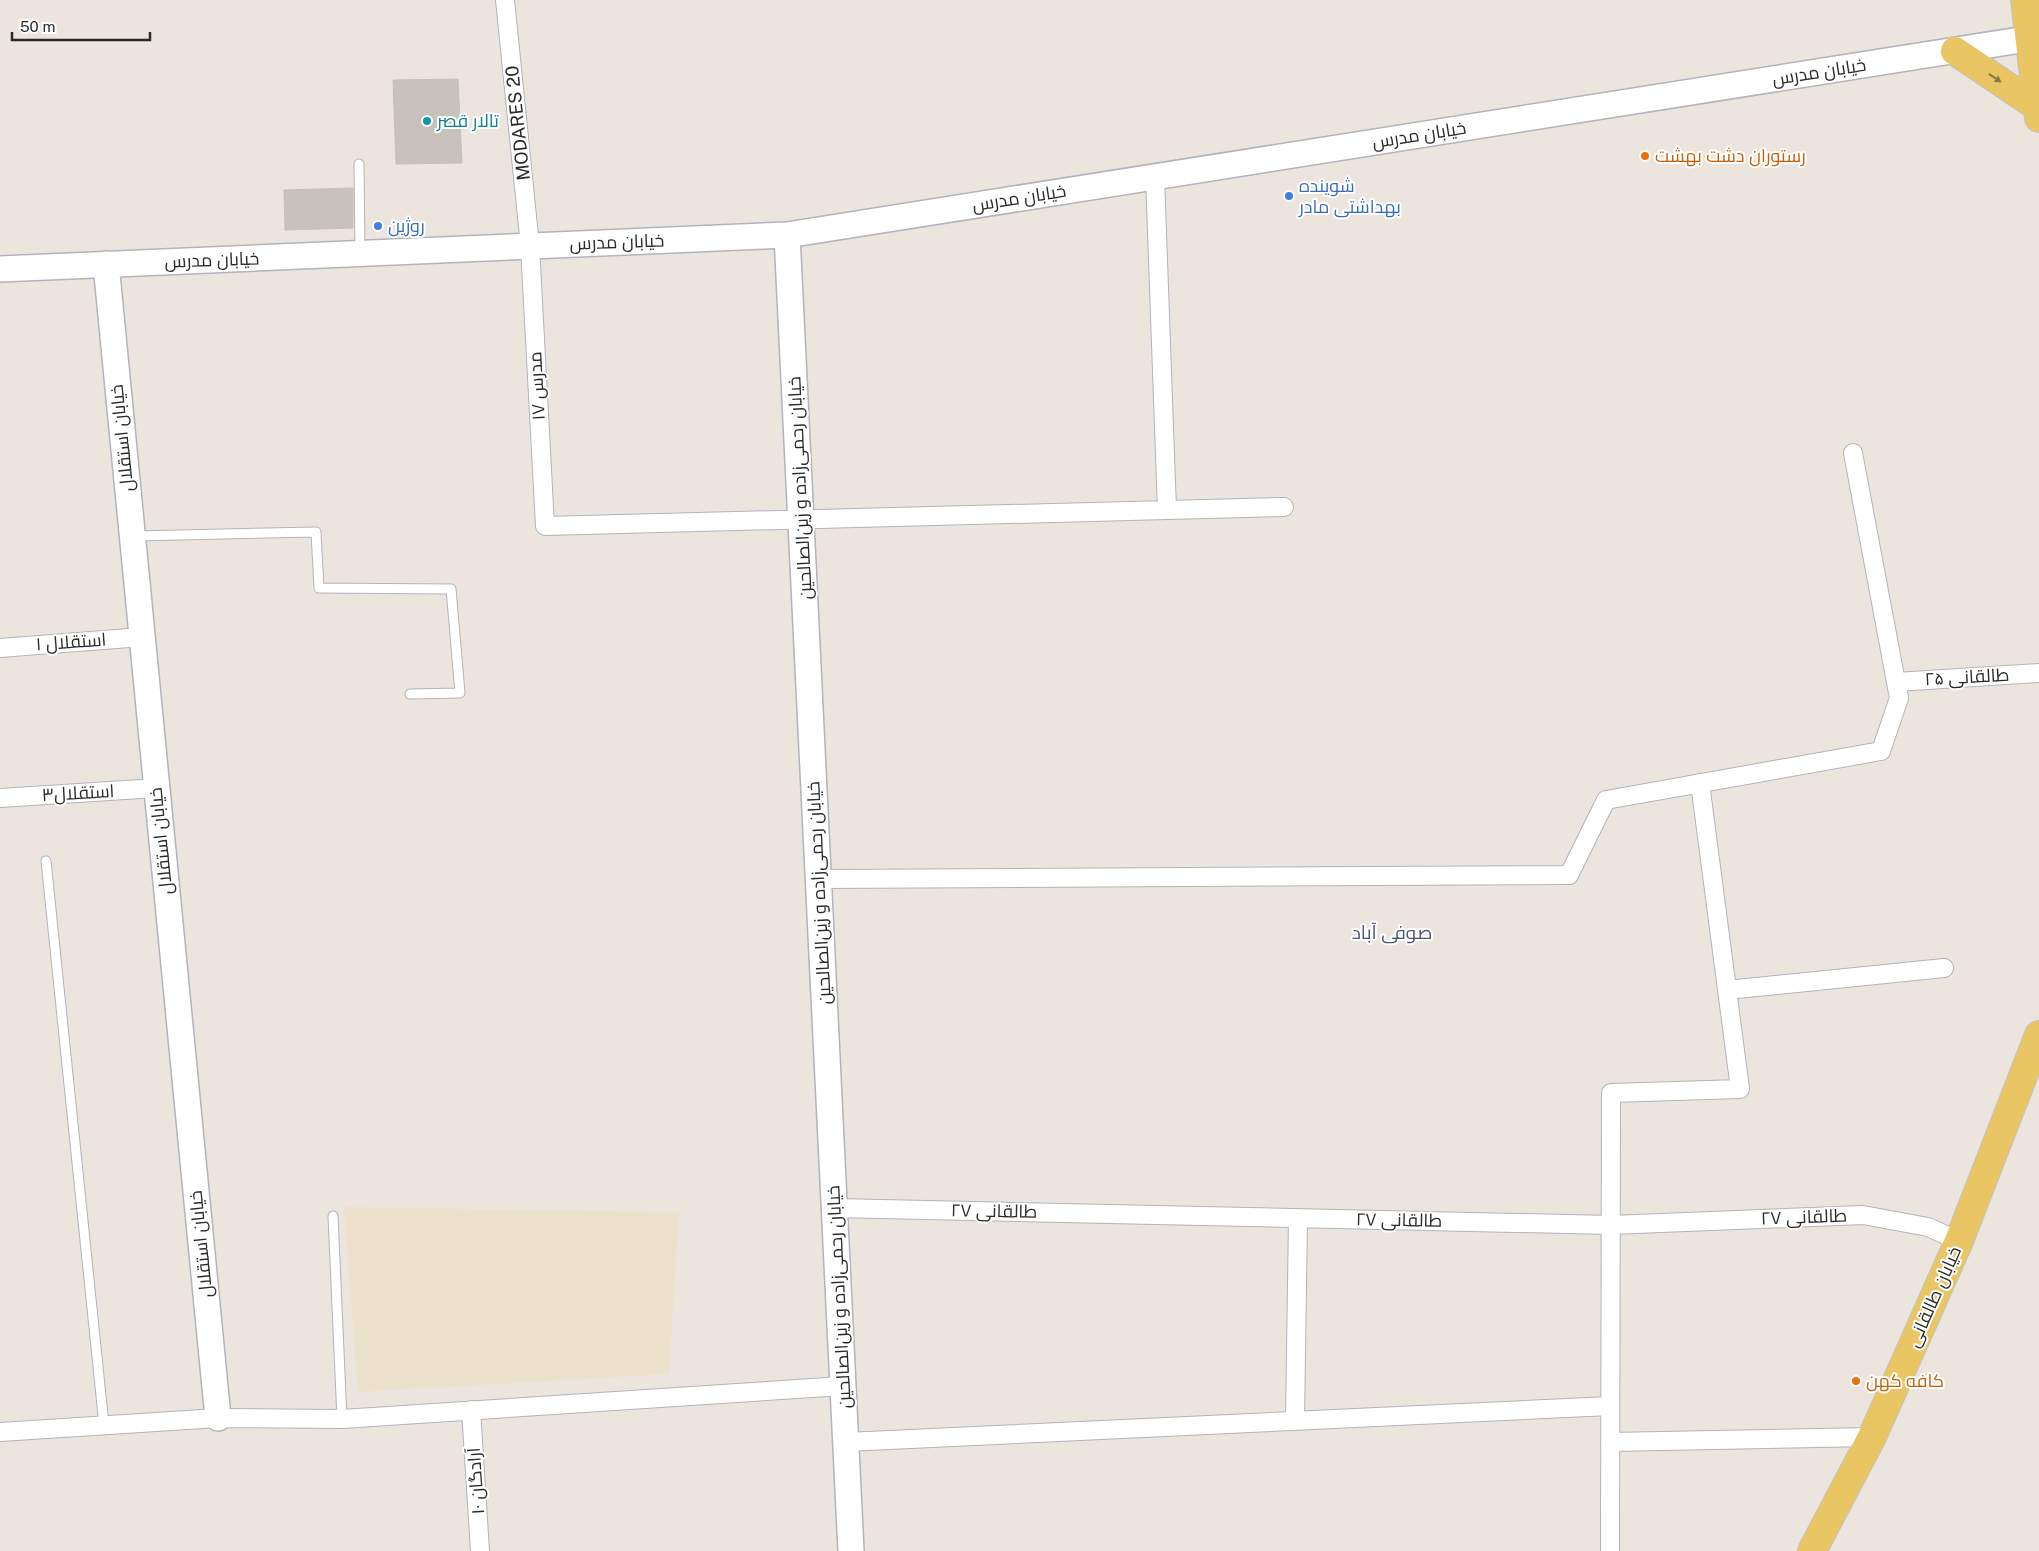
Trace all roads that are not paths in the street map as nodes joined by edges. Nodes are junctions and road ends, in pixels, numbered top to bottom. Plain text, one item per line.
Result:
1 (505, 0) edge
2 (2025, 0) edge
3 (2034, 38) edge
4 (1955, 51) junction
5 (2038, 113) edge
6 (359, 164) dead end
7 (1155, 177) junction
8 (787, 235) junction
9 (530, 246) junction
10 (360, 253) junction
11 (106, 264) junction
12 (0, 269) edge
13 (1853, 454) dead end
14 (1284, 506) dead end
15 (1167, 510) junction
16 (801, 519) junction
17 (132, 536) junction
18 (142, 637) junction
19 (0, 648) edge
20 (2039, 673) edge
21 (1896, 682) junction
22 (410, 694) dead end
23 (1700, 784) junction
24 (156, 788) junction
25 (0, 798) edge
26 (46, 861) dead end
27 (819, 879) junction
28 (1944, 968) dead end
29 (1727, 990) junction
30 (2039, 1035) edge
31 (835, 1208) junction
32 (333, 1216) dead end
33 (1298, 1218) junction
34 (1611, 1225) junction
35 (1959, 1241) junction
36 (843, 1386) junction
37 (1610, 1406) junction
38 (471, 1410) junction
39 (218, 1418) junction
40 (342, 1419) junction
41 (1295, 1421) junction
42 (104, 1425) junction
43 (0, 1432) edge
44 (1872, 1437) junction
45 (846, 1442) junction
46 (1610, 1442) junction
47 (480, 1551) edge
48 (851, 1551) edge
49 (1610, 1551) edge
50 (1812, 1551) edge

1 - 9 street, MODARES 20
2 - 3 main road
3 - 4 street, خیابان مدرس
3 - 5 main road
4 -> 5 main road
4 - 7 street, خیابان مدرس
6 - 10 lane
7 - 8 street, خیابان مدرس
7 - 15 street
8 - 9 street, خیابان مدرس
8 - 16 street, خیابان رحمی‌زاده و زین‌الصالحین
9 - 10 street, خیابان مدرس
9 - 16 street, مدرس ۱۷
10 - 11 street, خیابان مدرس
11 - 12 street, خیابان مدرس
11 - 17 street, خیابان استقلال
13 - 21 street
14 - 15 street
15 - 16 street
16 - 27 street, خیابان رحمی‌زاده و زین‌الصالحین
17 - 18 street, خیابان استقلال
17 - 22 lane
18 - 19 street, استقلال ۱
18 - 24 street, خیابان استقلال
20 - 21 street, طالقانی ۲۵
21 - 23 street
23 - 27 street
23 - 29 street
24 - 25 street, استقلال۳
24 - 39 street, خیابان استقلال
26 - 42 lane
27 - 31 street, خیابان رحمی‌زاده و زین‌الصالحین
28 - 29 street
29 - 34 street
30 - 35 main road, خیابان طالقانی
31 - 33 street, طالقانی ۲۷
31 - 36 street, خیابان رحمی‌زاده و زین‌الصالحین
32 - 40 lane
33 - 34 street, طالقانی ۲۷
33 - 41 street
34 - 35 street, طالقانی ۲۷
34 - 37 street
35 - 44 main road, خیابان طالقانی
36 - 38 street
36 - 45 street, خیابان رحمی‌زاده و زین‌الصالحین
37 - 41 street
37 - 46 street
38 - 40 street
38 - 47 street, آرادگان ۱۰
39 - 40 street
39 - 42 street
41 - 45 street
42 - 43 street
44 - 46 street
44 - 50 main road, خیابان طالقانی
45 - 48 street, خیابان رحمی‌زاده و زین‌الصالحین
46 - 49 street

